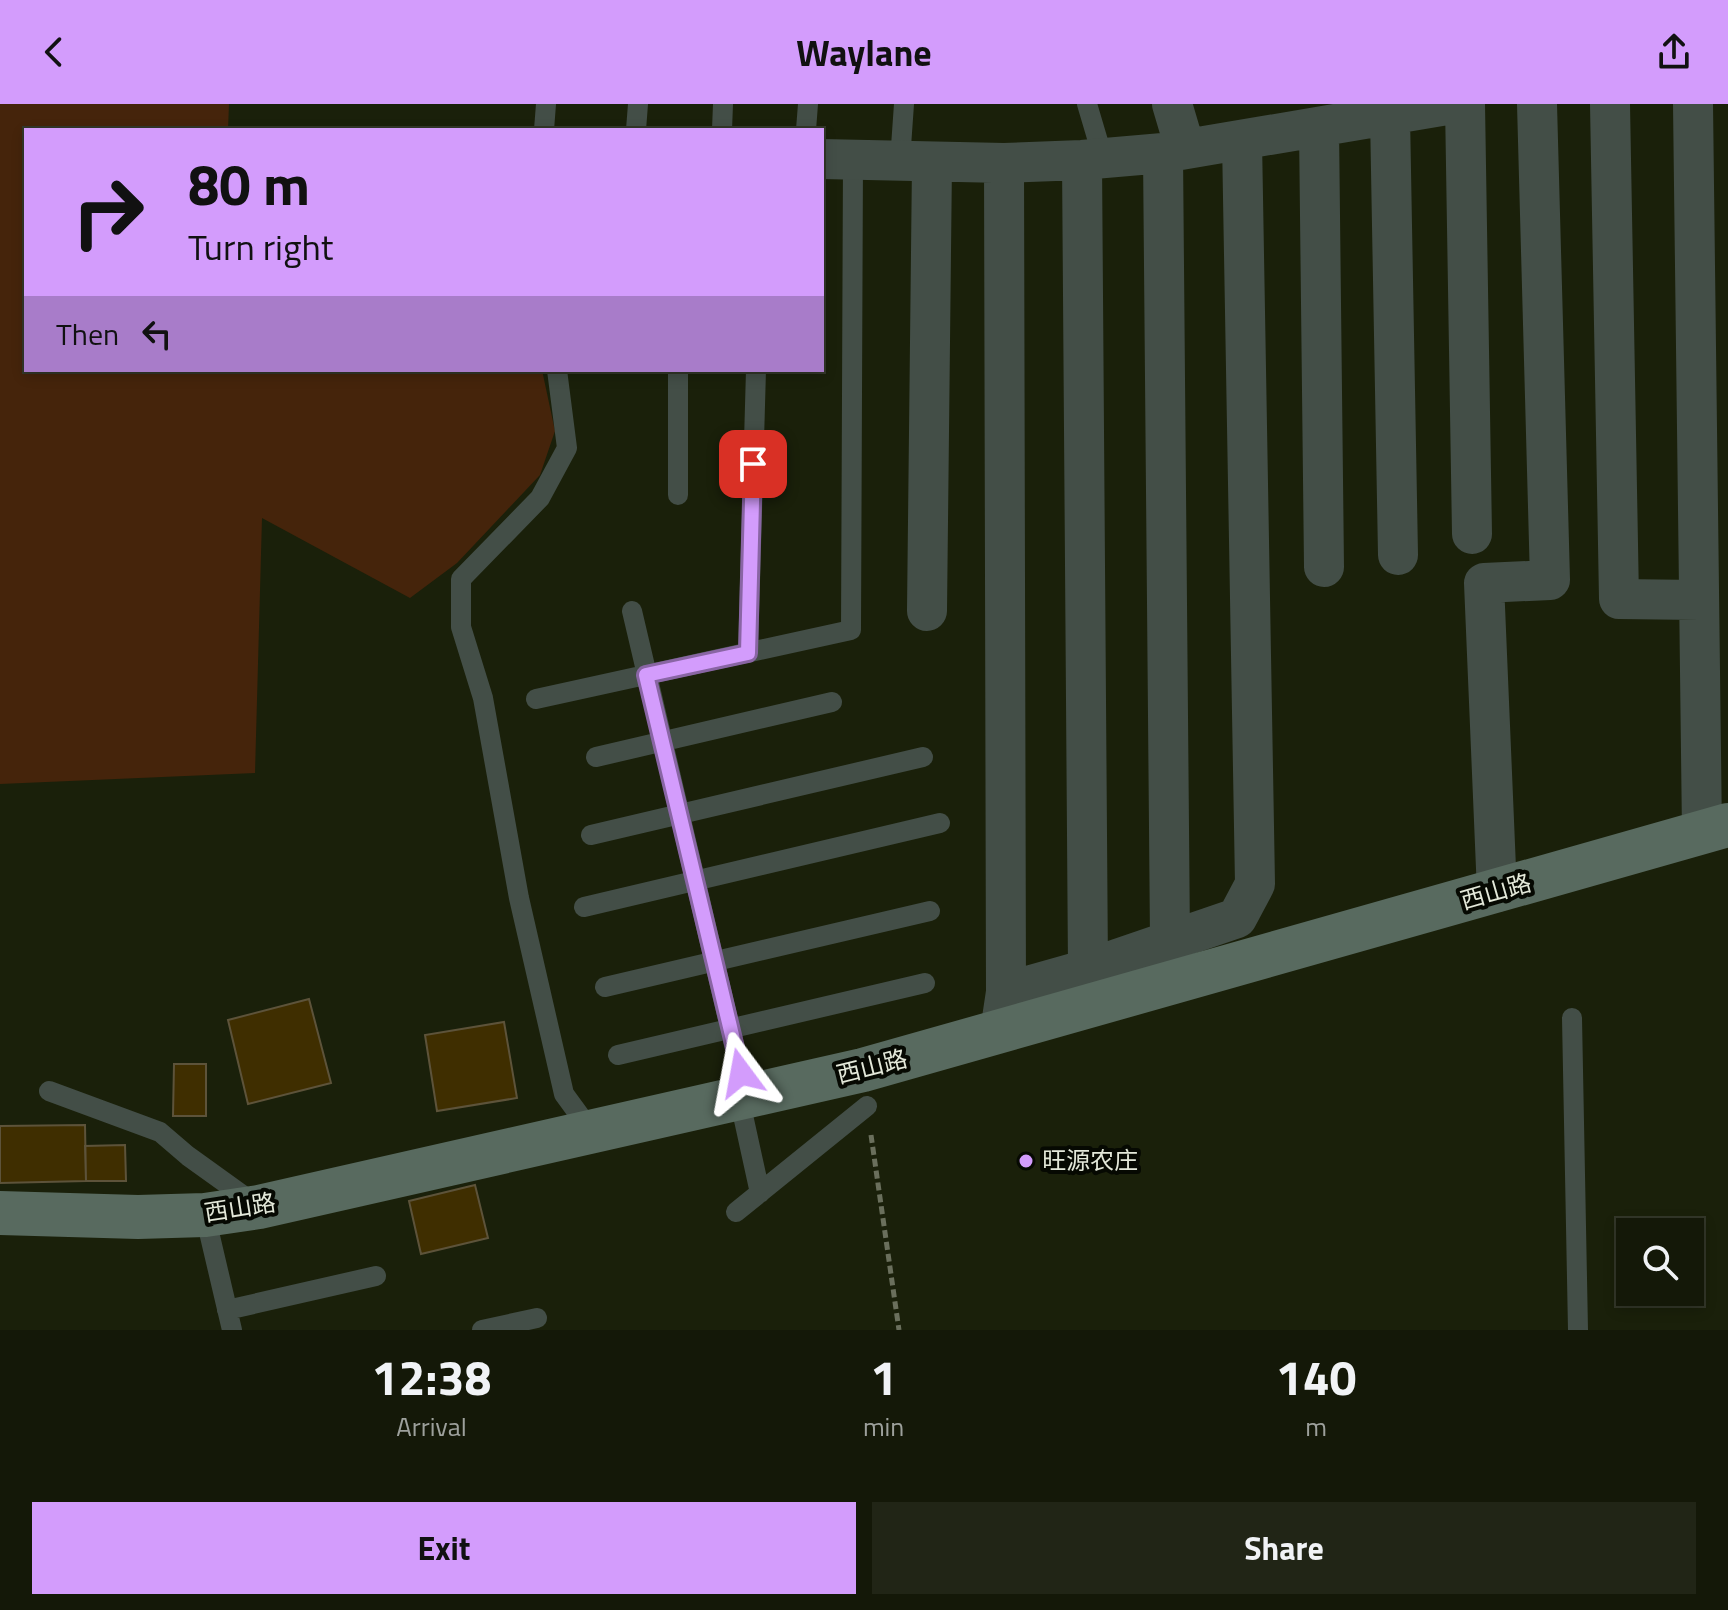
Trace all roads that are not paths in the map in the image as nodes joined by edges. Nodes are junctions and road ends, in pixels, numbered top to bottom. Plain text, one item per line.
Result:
1 (546, 104) edge
2 (638, 104) edge
3 (723, 104) edge
4 (808, 104) edge
5 (904, 104) edge
6 (1087, 104) edge
7 (1172, 104) edge
8 (1447, 104) edge
9 (1537, 104) edge
10 (1610, 104) edge
11 (1693, 104) edge
12 (1354, 116) edge
13 (1261, 126) edge
14 (544, 128) edge
15 (636, 128) edge
16 (722, 128) edge
17 (806, 128) edge
18 (1174, 151) junction
19 (1092, 159) junction
20 (838, 160) edge
21 (916, 162) junction
22 (1004, 163) junction
23 (557, 372) edge
24 (678, 372) edge
25 (756, 372) edge
26 (678, 495) dead end
27 (1472, 534) dead end
28 (1398, 555) dead end
29 (1324, 567) dead end
30 (1699, 600) junction
31 (632, 611) dead end
32 (927, 611) dead end
33 (748, 653) junction
34 (646, 675) junction
35 (536, 699) dead end
36 (832, 702) dead end
37 (662, 742) junction
38 (596, 757) dead end
39 (923, 757) dead end
40 (680, 815) junction
41 (940, 823) dead end
42 (1715, 829) edge
43 (591, 835) dead end
44 (695, 881) junction
45 (1497, 892) junction
46 (584, 907) dead end
47 (930, 911) dead end
48 (1170, 940) junction
49 (714, 961) junction
50 (1088, 969) junction
51 (925, 983) dead end
52 (605, 987) dead end
53 (1003, 1012) junction
54 (1572, 1018) dead end
55 (730, 1029) junction
56 (618, 1055) dead end
57 (49, 1091) dead end
58 (742, 1096) junction
59 (867, 1106) road end
60 (591, 1131) junction
61 (760, 1193) junction
62 (259, 1207) junction
63 (736, 1212) dead end
64 (0, 1213) edge
65 (205, 1215) junction
66 (376, 1276) dead end
67 (537, 1318) dead end
68 (227, 1324) edge
69 (482, 1330) edge
70 (1578, 1330) edge

1 - 14 lane
2 - 15 lane
3 - 16 lane
4 - 17 lane
5 - 21 lane
6 - 19 lane
7 - 18 street
8 - 12 street
8 - 27 street
9 - 45 street
10 - 30 street
11 - 30 street
12 - 13 street
12 - 28 street
12 - 29 street
13 - 18 street
13 - 48 street
18 - 19 street
18 - 48 street
19 - 22 street
19 - 50 street
20 - 21 street
20 - 33 lane
21 - 22 street
21 - 32 street
22 - 53 street
23 - 60 lane
24 - 26 lane
25 - 33 lane
30 - 42 street
31 - 34 lane
33 - 34 lane
34 - 35 lane
34 - 37 lane
36 - 37 lane
37 - 38 lane
37 - 40 lane
39 - 40 lane
40 - 43 lane
40 - 44 lane
41 - 44 lane
42 - 45 street, 西山路
44 - 46 lane
44 - 49 lane
45 - 53 street, 西山路
47 - 49 lane
48 - 50 street
49 - 52 lane
49 - 55 lane
50 - 53 street
51 - 55 lane
53 - 58 street, 西山路
54 - 70 lane
55 - 56 lane
55 - 58 lane
57 - 62 lane
58 - 60 street, 西山路
58 - 61 lane
59 - 61 lane
60 - 62 street, 西山路
61 - 63 lane
62 - 65 street, 西山路
64 - 65 street, 西山路
65 - 68 lane
66 - 68 lane
67 - 69 lane

